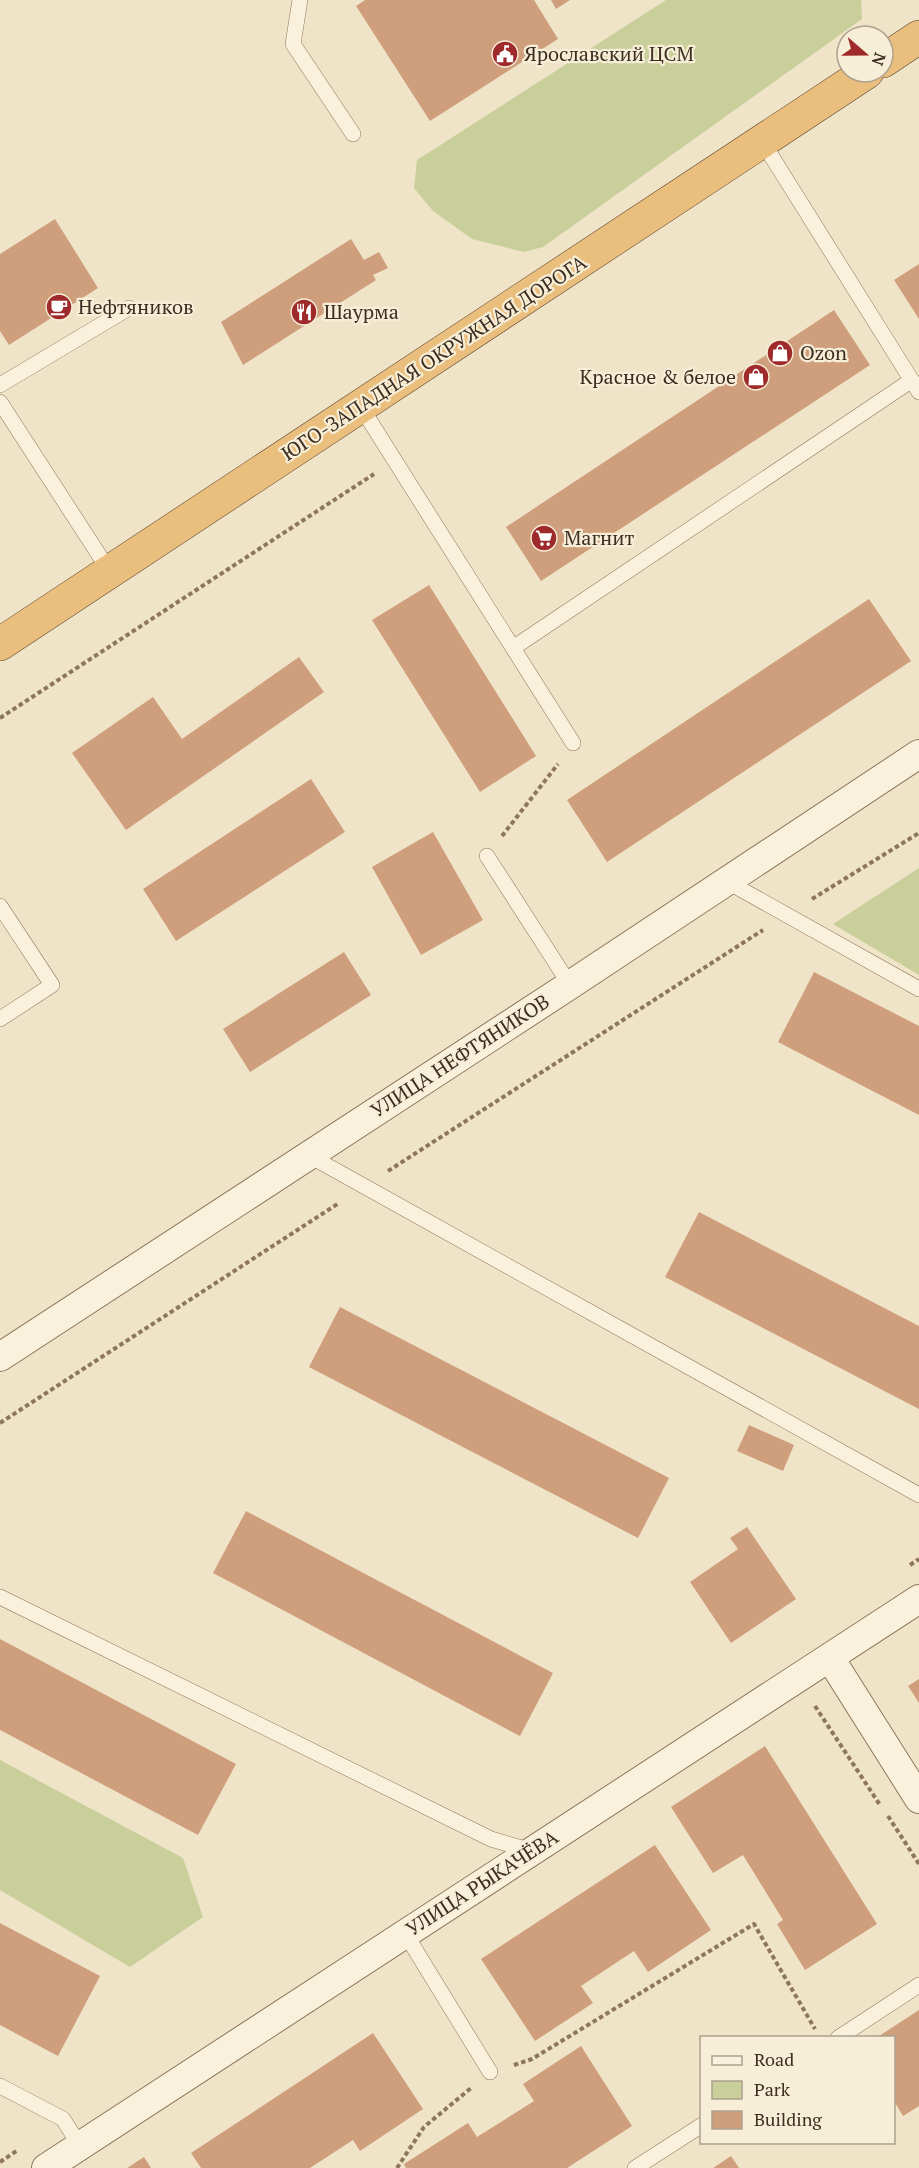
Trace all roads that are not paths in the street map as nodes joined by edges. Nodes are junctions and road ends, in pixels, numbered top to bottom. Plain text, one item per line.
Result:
1 (300, 0) edge
2 (919, 37) edge
3 (895, 53) edge
4 (849, 84) edge
5 (353, 134) dead end
6 (762, 141) junction
7 (129, 309) dead end
8 (0, 385) edge
9 (915, 386) edge
10 (0, 402) edge
11 (361, 407) junction
12 (110, 572) junction
13 (0, 644) edge
14 (513, 648) junction
15 (573, 743) road end
16 (918, 756) edge
17 (487, 856) road end
18 (726, 881) junction
19 (0, 906) edge
20 (570, 985) junction
21 (919, 989) edge
22 (0, 1019) edge
23 (308, 1155) junction
24 (0, 1357) edge
25 (919, 1495) edge
26 (0, 1597) edge
27 (919, 1599) edge
28 (830, 1658) junction
29 (919, 1799) edge
30 (532, 1851) junction
31 (405, 1933) junction
32 (919, 1985) edge
33 (840, 2036) edge
34 (490, 2072) road end
35 (0, 2086) edge
36 (700, 2126) edge
37 (80, 2146) junction
38 (46, 2168) edge
39 (635, 2168) edge

1 - 5 lane
2 - 3 highway
4 - 6 highway, ЮГО-ЗАПАДНАЯ ОКРУЖНАЯ ДОРОГА
6 - 9 lane
6 - 11 highway, ЮГО-ЗАПАДНАЯ ОКРУЖНАЯ ДОРОГА
7 - 8 lane
9 - 14 lane
10 - 12 lane
11 - 12 highway, ЮГО-ЗАПАДНАЯ ОКРУЖНАЯ ДОРОГА
11 - 14 lane
12 - 13 highway, ЮГО-ЗАПАДНАЯ ОКРУЖНАЯ ДОРОГА
14 - 15 lane
16 - 18 street, УЛИЦА НЕФТЯНИКОВ
17 - 20 lane
18 - 20 street, УЛИЦА НЕФТЯНИКОВ
18 - 21 lane
19 - 22 lane
20 - 23 street, УЛИЦА НЕФТЯНИКОВ
23 - 24 street, УЛИЦА НЕФТЯНИКОВ
23 - 25 lane
26 - 30 lane
27 - 28 street, УЛИЦА РЫКАЧЁВА
28 - 29 street
28 - 30 street, УЛИЦА РЫКАЧЁВА
30 - 31 street, УЛИЦА РЫКАЧЁВА
31 - 34 lane
31 - 37 street, УЛИЦА РЫКАЧЁВА
32 - 33 lane
35 - 37 lane
36 - 39 lane
37 - 38 street, УЛИЦА РЫКАЧЁВА

